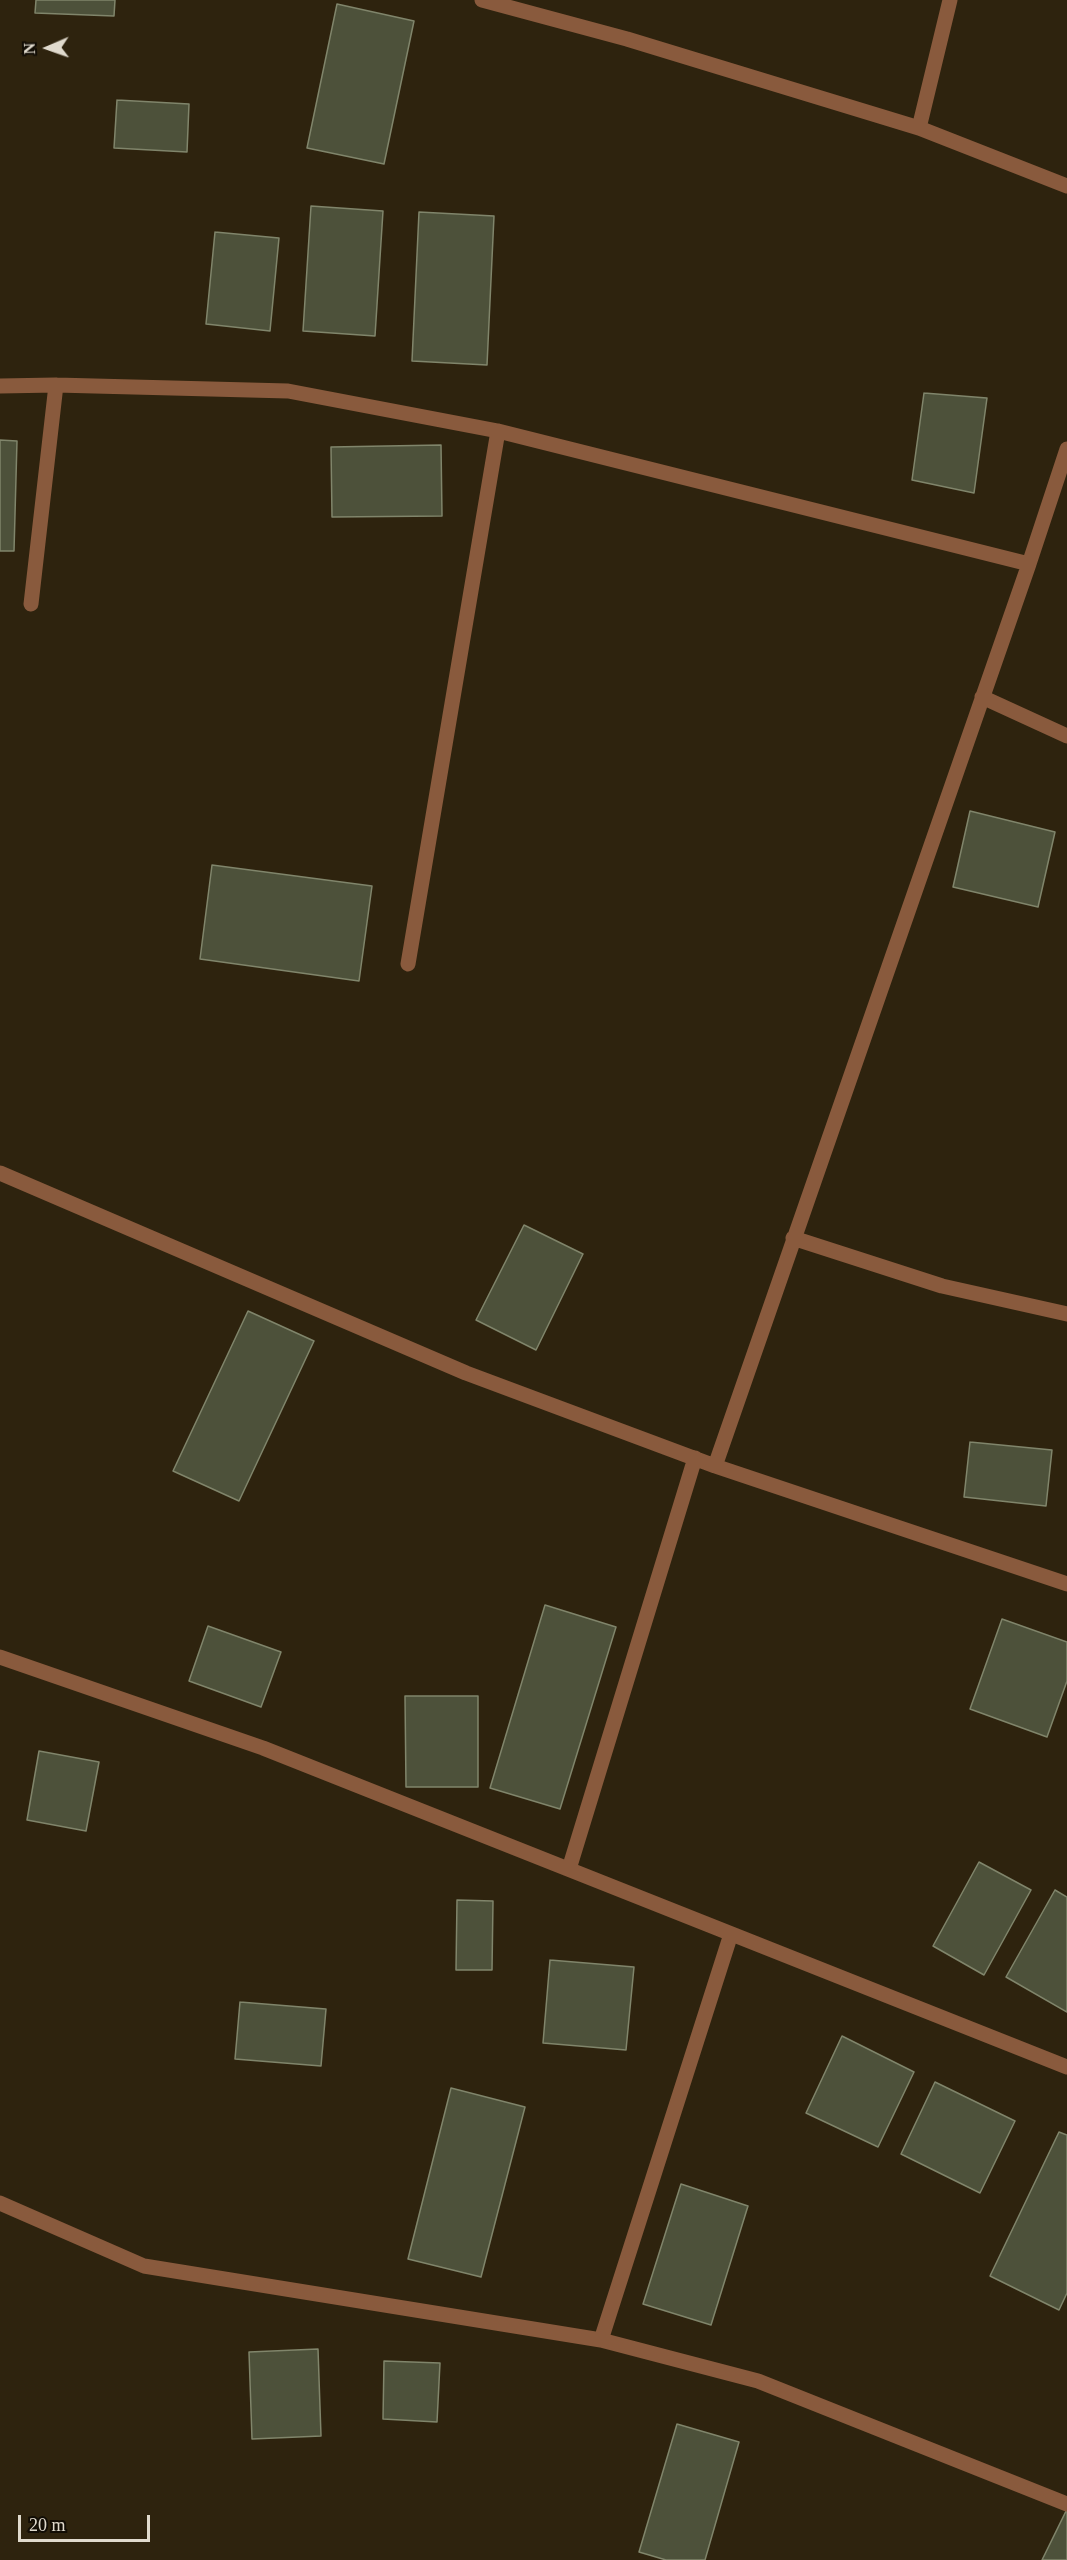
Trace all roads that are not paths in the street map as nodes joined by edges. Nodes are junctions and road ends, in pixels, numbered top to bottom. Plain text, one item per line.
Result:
1 (482, 0) edge
2 (950, 0) edge
3 (919, 128) junction
4 (1067, 186) edge
5 (56, 385) junction
6 (0, 386) edge
7 (498, 431) junction
8 (1067, 449) edge
9 (1029, 564) junction
10 (31, 604) dead end
11 (982, 697) junction
12 (1067, 736) edge
13 (408, 964) dead end
14 (0, 1173) edge
15 (794, 1238) junction
16 (1067, 1314) edge
17 (695, 1458) junction
18 (715, 1466) junction
19 (1067, 1584) edge
20 (0, 1657) edge
21 (569, 1869) junction
22 (731, 1934) junction
23 (1067, 2067) edge
24 (0, 2203) edge
25 (601, 2340) junction
26 (1067, 2504) edge

1 - 3 street
2 - 3 street
3 - 4 street
5 - 6 street
5 - 7 street
5 - 10 street
7 - 9 street
7 - 13 street
8 - 9 street
9 - 11 street
11 - 12 street
11 - 15 street
14 - 17 street
15 - 16 street
15 - 18 street
17 - 18 street
17 - 21 street
18 - 19 street
20 - 21 street
21 - 22 street
22 - 23 street
22 - 25 street
24 - 25 street
25 - 26 street

